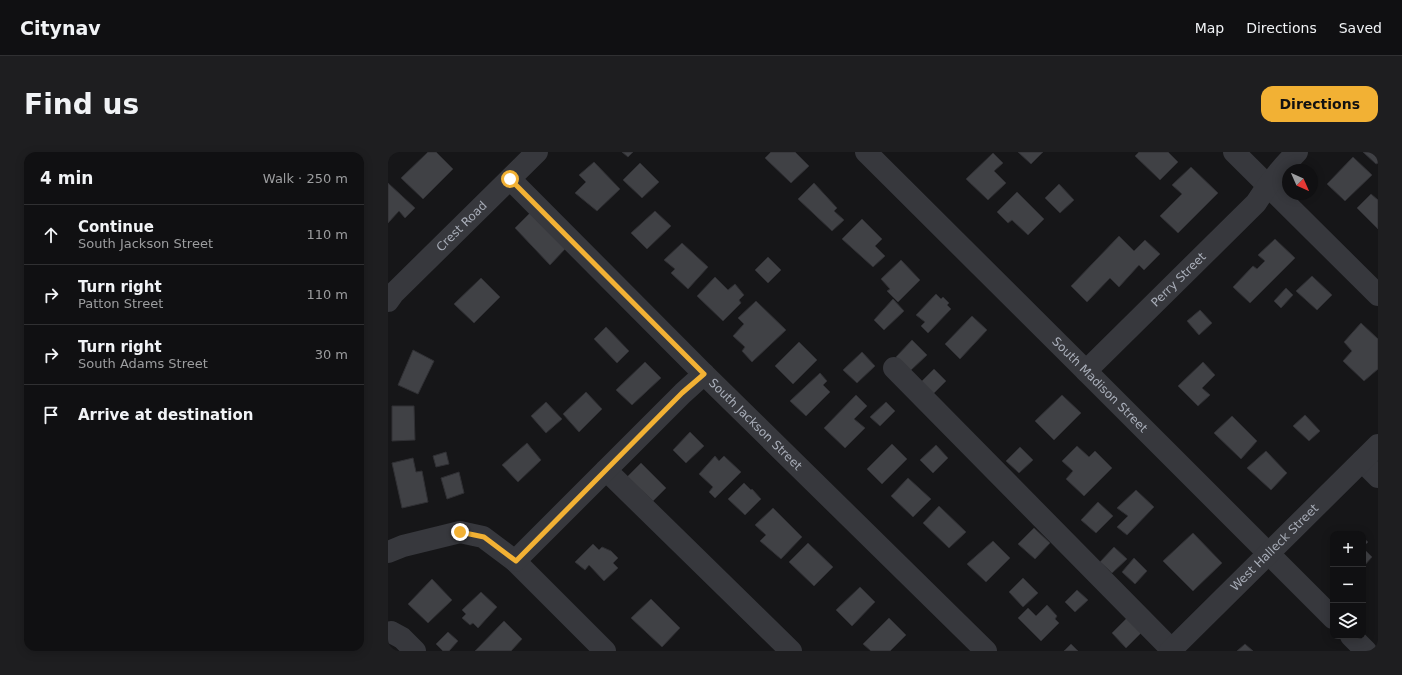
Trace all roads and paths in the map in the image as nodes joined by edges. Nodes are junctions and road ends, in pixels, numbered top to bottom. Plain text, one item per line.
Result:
1 (537, 152) edge
2 (866, 152) edge
3 (1234, 152) edge
4 (1297, 152) edge
5 (510, 179) junction
6 (1267, 185) junction
7 (1378, 295) edge
8 (388, 301) edge
9 (894, 368) dead end
10 (1086, 371) junction
11 (704, 374) junction
12 (1378, 445) edge
13 (1362, 461) junction
14 (606, 470) junction
15 (1378, 477) edge
16 (388, 552) edge
17 (1268, 553) junction
18 (516, 561) junction
19 (1330, 615) edge
20 (389, 630) edge
21 (1354, 639) edge
22 (1171, 650) edge
23 (415, 651) edge
24 (605, 651) edge
25 (790, 651) edge
26 (986, 651) edge
27 (1366, 651) edge

1 - 5 street, Crest Road
2 - 10 street, South Madison Street
3 - 6 street
4 - 6 street, Perry Street
5 - 8 street, Crest Road
5 - 11 street, South Jackson Street
6 - 7 street
6 - 10 street, Perry Street
9 - 22 street
10 - 17 street, South Madison Street
11 - 14 street
11 - 26 street, South Jackson Street
12 - 13 street, West Halleck Street
13 - 15 street
13 - 17 street, West Halleck Street
14 - 18 street
14 - 25 street
16 - 18 street
17 - 19 street, South Madison Street
17 - 22 street, West Halleck Street
18 - 24 street
20 - 23 street
21 - 27 street

